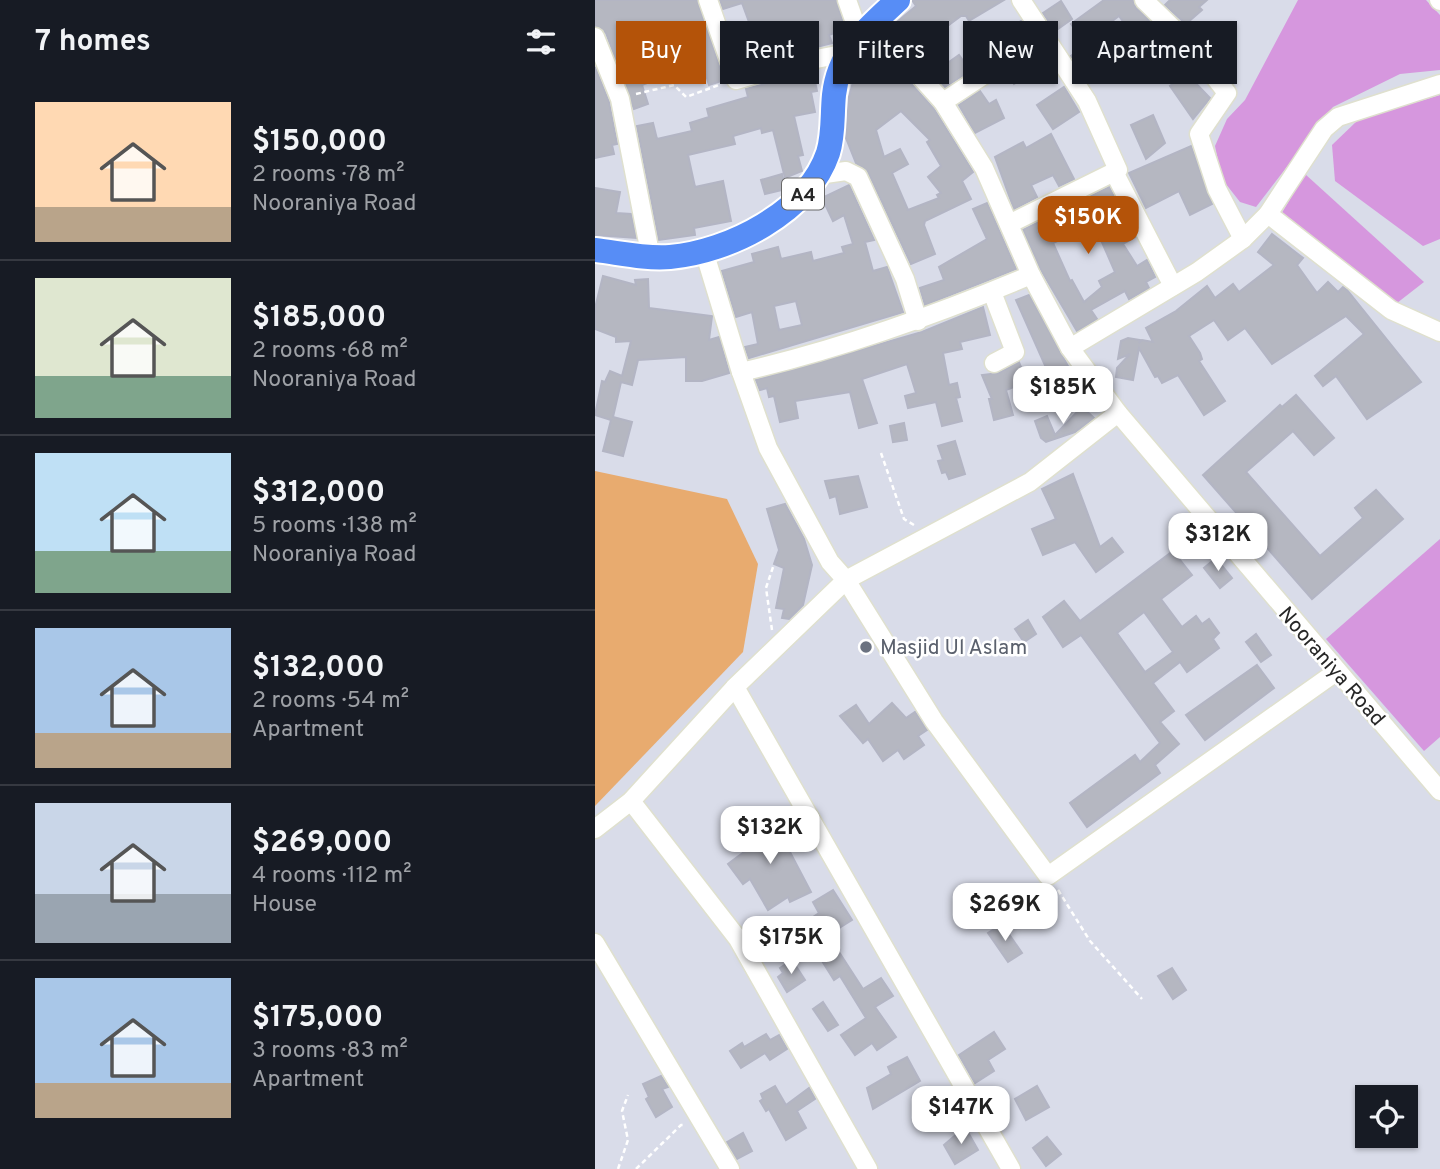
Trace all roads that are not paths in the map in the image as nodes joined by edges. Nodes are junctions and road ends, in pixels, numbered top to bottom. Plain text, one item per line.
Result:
1 (708, 0) edge
2 (847, 0) edge
3 (898, 0) edge
4 (1021, 0) edge
5 (1144, 0) edge
6 (854, 21) edge
7 (876, 21) edge
8 (1035, 21) edge
9 (595, 37) edge
10 (833, 48) edge
11 (1058, 55) edge
12 (601, 69) edge
13 (838, 84) edge
14 (920, 84) edge
15 (970, 84) edge
16 (1440, 84) edge
17 (943, 102) junction
18 (1114, 172) junction
19 (818, 175) junction
20 (1268, 214) junction
21 (1009, 225) junction
22 (1243, 239) junction
23 (595, 250) edge
24 (704, 251) junction
25 (652, 258) junction
26 (1031, 275) junction
27 (1173, 286) junction
28 (992, 292) junction
29 (918, 321) junction
30 (1440, 332) edge
31 (1070, 348) junction
32 (994, 363) dead end
33 (741, 372) junction
34 (1118, 413) junction
35 (846, 580) junction
36 (1336, 672) junction
37 (735, 687) junction
38 (1440, 791) edge
39 (631, 801) junction
40 (595, 829) edge
41 (595, 943) edge
42 (730, 1169) edge
43 (868, 1169) edge
44 (1011, 1169) edge

1 - 10 street
2 - 6 street
3 - 7 highway, A4
4 - 8 street
5 - 22 street
9 - 12 street
11 - 18 street
12 - 25 street
13 - 19 highway, A4
14 - 17 street, Nooraniya Road
15 - 17 street
16 - 20 street
17 - 21 street, Nooraniya Road
18 - 21 street
18 - 27 street
19 - 24 highway, A4
19 - 29 street
20 - 22 street
20 - 30 street
21 - 26 street, Nooraniya Road
22 - 27 street
23 - 25 highway, A4
24 - 25 highway, A4
24 - 33 street
26 - 28 street
26 - 31 street, Nooraniya Road
27 - 31 street
28 - 29 street
28 - 32 street
29 - 33 street
31 - 34 street, Nooraniya Road
33 - 35 street
34 - 35 street
34 - 36 street, Nooraniya Road
35 - 36 street
35 - 37 street
36 - 38 street, Nooraniya Road
37 - 39 street
37 - 44 street
39 - 40 street
39 - 43 street
41 - 42 street

